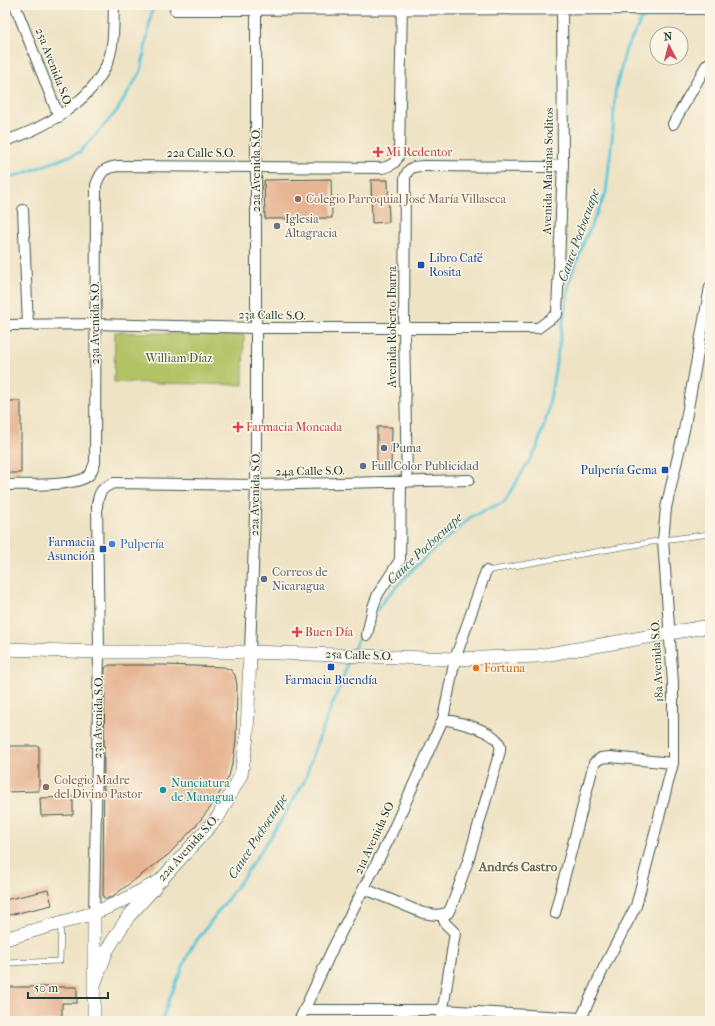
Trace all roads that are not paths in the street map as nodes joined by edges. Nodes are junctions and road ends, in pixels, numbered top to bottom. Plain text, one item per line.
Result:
1 (15, 5) edge
2 (114, 5) edge
3 (256, 8) edge
4 (402, 8) edge
5 (562, 8) edge
6 (710, 9) edge
7 (175, 10) dead end
8 (710, 62) edge
9 (59, 117) junction
10 (673, 124) dead end
11 (5, 141) edge
12 (562, 164) junction
13 (256, 167) junction
14 (101, 173) joint
15 (23, 210) dead end
16 (710, 288) edge
17 (95, 324) junction
18 (5, 325) edge
19 (28, 325) junction
20 (256, 328) junction
21 (538, 328) joint
22 (404, 329) junction
23 (469, 480) dead end
24 (404, 482) junction
25 (5, 485) edge
26 (256, 485) junction
27 (105, 487) joint
28 (710, 534) edge
29 (663, 540) junction
30 (486, 571) joint
31 (710, 626) edge
32 (669, 633) junction
33 (367, 635) dead end
34 (5, 649) edge
35 (99, 652) junction
36 (250, 652) junction
37 (455, 659) junction
38 (443, 719) junction
39 (673, 762) junction
40 (160, 881) junction
41 (365, 888) junction
42 (94, 913) junction
43 (555, 913) dead end
44 (442, 914) junction
45 (61, 924) junction
46 (5, 939) edge
47 (5, 963) edge
48 (94, 985) junction
49 (304, 1010) junction
50 (442, 1010) junction
51 (581, 1020) edge
52 (94, 1021) edge
53 (299, 1021) edge
54 (441, 1021) edge

1 - 9 street, 25a Avenida S.O.
2 - 9 street
3 - 4 street
3 - 7 street
3 - 13 street, 22a Avenida S.O.
4 - 5 street
4 - 13 street, 22a Calle S.O.
5 - 6 street
5 - 12 street, Avenida Mariana Soditos
8 - 10 street
9 - 11 street
12 - 21 street, Avenida Mariana Soditos
12 - 22 street, Avenida Roberto Ibarra
13 - 14 street, 22a Calle S.O.
13 - 20 street, 22a Avenida S.O.
14 - 17 street, 23a Avenida S.O.
15 - 19 street
16 - 29 street, 18a Avenida S.O.
17 - 19 street, 23a Calle S.O.
17 - 20 street, 23a Calle S.O.
17 - 25 street, 23a Avenida S.O.
18 - 19 street, 23a Calle S.O.
20 - 22 street, 23a Calle S.O.
20 - 26 street, 22a Avenida S.O.
21 - 22 street, 23a Calle S.O.
22 - 24 street, Avenida Roberto Ibarra
23 - 24 street, 24a Calle S.O.
24 - 26 street, 24a Calle S.O.
24 - 33 street, Avenida Roberto Ibarra
26 - 27 street, 24a Calle S.O.
26 - 36 street, 22a Avenida S.O.
27 - 35 street, 23a Avenida S.O.
28 - 29 lane
29 - 30 lane
29 - 32 street, 18a Avenida S.O.
30 - 37 street, 21a Avenida SO
31 - 32 street, 25a Calle S.O.
32 - 37 street, 25a Calle S.O.
32 - 39 street, 18a Avenida S.O.
34 - 35 street, 25a Calle S.O.
35 - 36 street, 25a Calle S.O.
35 - 42 street, 23a Avenida S.O.
36 - 37 street, 25a Calle S.O.
36 - 40 street, 22a Avenida S.O.
37 - 38 street, 21a Avenida SO
38 - 41 street, 21a Avenida SO
38 - 44 street
39 - 43 street
39 - 51 street, 18a Avenida S.O.
40 - 42 street, 22a Avenida S.O.
40 - 48 street
41 - 44 street
41 - 49 street, 21a Avenida SO
42 - 45 street, 22a Avenida S.O.
42 - 48 street, 23a Avenida S.O.
44 - 50 street
45 - 46 street, 22a Avenida S.O.
45 - 47 lane
48 - 52 street, 23a Avenida S.O.
49 - 50 street
49 - 53 street, 21a Avenida SO
50 - 51 street
50 - 54 street

